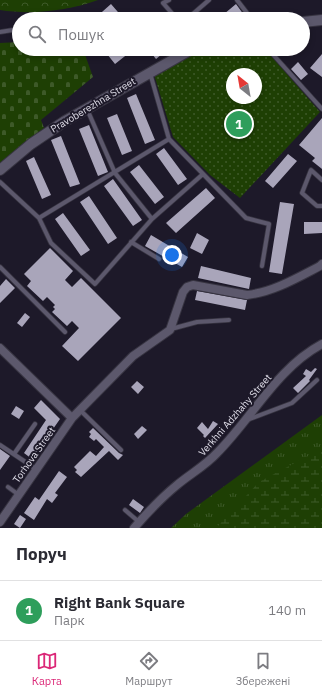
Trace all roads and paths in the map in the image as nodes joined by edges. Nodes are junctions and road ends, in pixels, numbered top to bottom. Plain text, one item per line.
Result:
1 (169, 0) edge
2 (210, 0) edge
3 (237, 0) edge
4 (171, 12) edge
5 (195, 12) edge
6 (246, 12) edge
7 (322, 20) edge
8 (310, 21) edge
9 (12, 30) edge
10 (0, 32) edge
11 (179, 56) edge
12 (274, 56) edge
13 (150, 72) junction
14 (87, 108) junction
15 (322, 109) edge
16 (169, 139) junction
17 (0, 170) edge
18 (115, 173) junction
19 (203, 174) junction
20 (322, 180) edge
21 (0, 182) edge
22 (322, 206) edge
23 (39, 218) junction
24 (152, 219) junction
25 (131, 242) junction
26 (159, 259) dead end
27 (322, 264) edge
28 (262, 266) dead end
29 (0, 267) edge
30 (229, 320) dead end
31 (170, 330) junction
32 (65, 332) dead end
33 (322, 344) edge
34 (0, 348) edge
35 (317, 380) dead end
36 (80, 410) junction
37 (72, 418) junction
38 (245, 421) junction
39 (34, 424) dead end
40 (0, 445) edge
41 (121, 450) dead end
42 (14, 454) junction
43 (36, 470) junction
44 (8, 487) dead end
45 (19, 495) junction
46 (125, 510) dead end
47 (0, 522) edge
48 (137, 525) edge

1 - 4 lane
2 - 5 lane
3 - 6 lane
7 - 8 street
9 - 10 lane
11 - 13 street, Pravoberezhna Street
12 - 15 lane
13 - 14 street, Pravoberezhna Street
13 - 16 lane
14 - 17 street, Pravoberezhna Street
14 - 18 lane
16 - 18 lane
16 - 19 lane
18 - 23 lane
18 - 24 lane
19 - 24 lane
19 - 28 lane
20 - 22 lane
21 - 23 lane
23 - 25 lane
24 - 25 lane
25 - 26 lane
27 - 31 street
29 - 32 lane
30 - 31 lane
31 - 36 street
33 - 38 street, Verkhni Adzhahy Street
34 - 37 street
35 - 38 lane
36 - 37 street
36 - 41 lane
37 - 43 street, Torhova Street
38 - 48 street, Verkhni Adzhahy Street
39 - 42 lane
40 - 42 lane
42 - 43 lane
43 - 45 street, Torhova Street
44 - 45 lane
45 - 47 street, Torhova Street
46 - 48 lane

